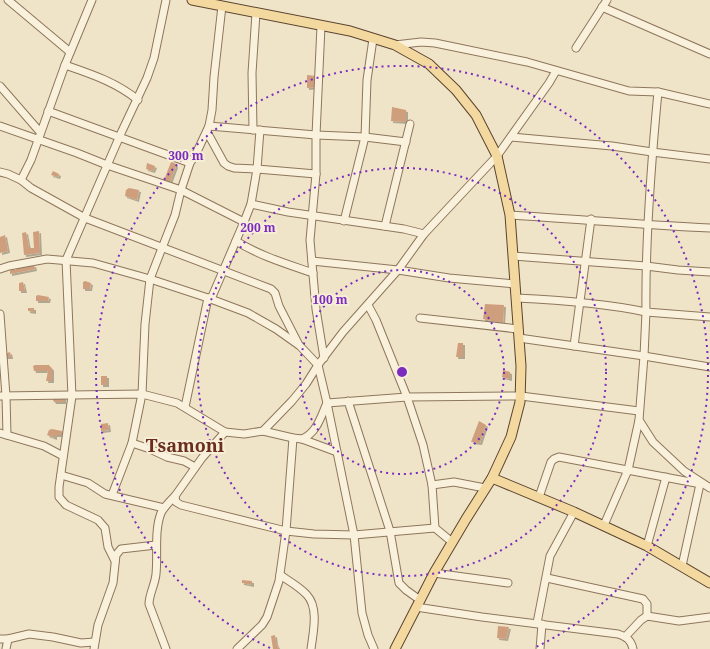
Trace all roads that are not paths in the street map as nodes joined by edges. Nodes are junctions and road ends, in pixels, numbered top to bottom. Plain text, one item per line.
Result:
1 (8, 0) edge
2 (92, 0) edge
3 (166, 0) edge
4 (192, 0) edge
5 (607, 0) edge
6 (222, 6) junction
7 (602, 7) junction
8 (256, 13) junction
9 (321, 26) junction
10 (373, 38) junction
11 (395, 44) junction
12 (576, 48) dead end
13 (70, 52) junction
14 (710, 54) edge
15 (65, 65) junction
16 (556, 71) junction
17 (0, 86) edge
18 (658, 92) junction
19 (138, 100) junction
20 (710, 104) edge
21 (48, 111) junction
22 (410, 124) dead end
23 (0, 126) edge
24 (208, 129) junction
25 (256, 130) junction
26 (316, 135) junction
27 (39, 136) junction
28 (119, 137) junction
29 (365, 137) junction
30 (511, 137) junction
31 (406, 142) junction
32 (652, 152) junction
33 (497, 156) junction
34 (710, 159) edge
35 (190, 163) junction
36 (107, 165) junction
37 (257, 169) junction
38 (0, 172) edge
39 (316, 174) junction
40 (22, 180) junction
41 (181, 190) junction
42 (251, 204) junction
43 (510, 215) junction
44 (312, 216) junction
45 (85, 218) junction
46 (591, 219) junction
47 (344, 221) junction
48 (244, 222) junction
49 (648, 225) junction
50 (385, 226) junction
51 (710, 228) edge
52 (424, 234) junction
53 (236, 241) junction
54 (162, 248) junction
55 (513, 256) junction
56 (66, 260) junction
57 (312, 261) junction
58 (585, 261) junction
59 (646, 266) junction
60 (0, 270) edge
61 (223, 270) junction
62 (398, 270) junction
63 (710, 272) edge
64 (313, 273) junction
65 (150, 279) junction
66 (515, 284) junction
67 (516, 298) junction
68 (209, 299) junction
69 (580, 302) junction
70 (368, 305) junction
71 (646, 312) junction
72 (0, 314) edge
73 (710, 317) edge
74 (420, 318) dead end
75 (519, 334) junction
76 (300, 346) junction
77 (574, 346) junction
78 (644, 356) junction
79 (324, 358) junction
80 (318, 365) junction
81 (710, 367) edge
82 (142, 394) junction
83 (3, 396) edge
84 (72, 396) junction
85 (520, 396) junction
86 (407, 397) junction
87 (348, 401) junction
88 (327, 403) junction
89 (185, 407) junction
90 (639, 411) junction
91 (638, 420) junction
92 (263, 431) junction
93 (225, 432) junction
94 (3, 434) edge
95 (293, 438) junction
96 (302, 439) junction
97 (132, 443) junction
98 (337, 452) junction
99 (63, 456) junction
100 (195, 467) junction
101 (628, 470) junction
102 (61, 475) junction
103 (666, 477) junction
104 (492, 478) junction
105 (432, 484) junction
106 (701, 484) junction
107 (485, 488) junction
108 (710, 488) edge
109 (112, 495) junction
110 (175, 496) junction
111 (539, 497) junction
112 (164, 508) junction
113 (574, 512) junction
114 (604, 525) junction
115 (435, 528) junction
116 (286, 531) junction
117 (390, 531) junction
118 (354, 535) junction
119 (452, 542) junction
120 (156, 545) junction
121 (647, 546) junction
122 (115, 561) junction
123 (682, 566) junction
124 (434, 573) junction
125 (280, 575) junction
126 (547, 578) junction
127 (508, 582) dead end
128 (710, 583) edge
129 (418, 603) junction
130 (647, 616) junction
131 (710, 617) edge
132 (540, 624) junction
133 (625, 637) junction
134 (0, 639) edge
135 (8, 639) junction
136 (94, 646) edge
137 (6, 649) edge
138 (166, 649) edge
139 (237, 649) edge
140 (311, 649) edge
141 (374, 649) edge
142 (396, 649) edge
143 (540, 649) edge
144 (633, 649) edge

1 - 13 street
2 - 13 street
3 - 19 street
4 - 6 main road
5 - 7 street
6 - 8 main road
6 - 24 street
7 - 12 street
7 - 14 street
8 - 9 main road
8 - 25 street
9 - 10 main road
9 - 26 street
10 - 11 main road
10 - 29 street
11 - 16 street
11 - 33 main road
13 - 15 street
15 - 19 street
15 - 21 street
16 - 18 street
16 - 30 street
17 - 27 street
18 - 20 street
18 - 32 street
19 - 28 street
21 - 27 street
21 - 28 street
22 - 31 street
23 - 27 street
24 - 25 street
24 - 35 street
24 - 37 street
25 - 26 street
25 - 37 street
26 - 29 street
26 - 39 street
27 - 36 street
27 - 40 street
28 - 35 street
28 - 36 street
29 - 31 street
29 - 47 street
30 - 32 street
30 - 33 street
31 - 50 street
32 - 34 street
32 - 49 street
33 - 43 main road
33 - 52 street
35 - 41 street
36 - 41 street
36 - 45 street
37 - 39 street
37 - 42 street
38 - 40 street
39 - 44 street
40 - 45 street
41 - 48 street
41 - 54 street
42 - 44 street
42 - 48 street
43 - 46 street
43 - 55 main road
44 - 47 street
44 - 57 street
45 - 54 street
45 - 56 street
46 - 49 street
46 - 58 street
47 - 50 street
48 - 53 street
49 - 51 street
49 - 59 street
50 - 52 street
52 - 62 street
53 - 61 street
53 - 64 street
54 - 61 street
54 - 65 street
55 - 58 street
55 - 66 main road
56 - 60 street
56 - 65 street
56 - 84 street
57 - 62 street
57 - 64 street
58 - 59 street
58 - 69 street
59 - 63 street
59 - 71 street
61 - 68 street
61 - 76 street
62 - 66 street
62 - 70 street
64 - 79 street
65 - 68 street
65 - 82 street
66 - 67 main road
67 - 69 street
67 - 75 main road
68 - 76 street
68 - 89 street
69 - 71 street
69 - 77 street
70 - 79 street
70 - 86 street
71 - 73 street
71 - 78 street
72 - 83 street
74 - 75 street
75 - 77 street
75 - 85 main road
76 - 80 street
77 - 78 street
78 - 81 street
78 - 90 street
79 - 80 street
80 - 88 street
80 - 92 street
82 - 84 street
82 - 89 street
82 - 97 street
83 - 84 street
83 - 94 street
84 - 99 street
85 - 86 street
85 - 90 street
85 - 104 main road
86 - 87 street
86 - 105 street
87 - 88 street
87 - 117 street
88 - 96 street
88 - 98 street
89 - 93 street
90 - 91 street
91 - 101 street
91 - 106 street
92 - 93 street
92 - 95 street
93 - 100 street
94 - 99 street
95 - 96 street
95 - 116 street
96 - 98 street
97 - 100 street
97 - 109 street
98 - 118 street
99 - 102 street
100 - 110 street
101 - 103 street
101 - 111 street
101 - 114 street
102 - 109 street
102 - 122 street
103 - 106 street
103 - 121 street
104 - 107 main road
104 - 111 main road
105 - 107 street
105 - 115 street
106 - 108 street
106 - 123 street
107 - 119 main road
109 - 112 street
110 - 112 street
110 - 116 street
111 - 113 main road
112 - 120 street
113 - 114 main road
113 - 126 street
114 - 121 main road
115 - 117 street
115 - 119 street
116 - 118 street
116 - 125 street
117 - 118 street
117 - 129 street
118 - 141 street
119 - 124 main road
120 - 122 street
120 - 138 street
121 - 123 main road
122 - 136 street
123 - 128 main road
124 - 127 street
124 - 129 main road
125 - 139 street
125 - 140 street
126 - 130 street
126 - 132 street
129 - 132 street
129 - 142 main road
130 - 131 street
130 - 133 street
132 - 133 street
132 - 143 street
133 - 144 street
134 - 135 street
135 - 136 street
135 - 137 street

